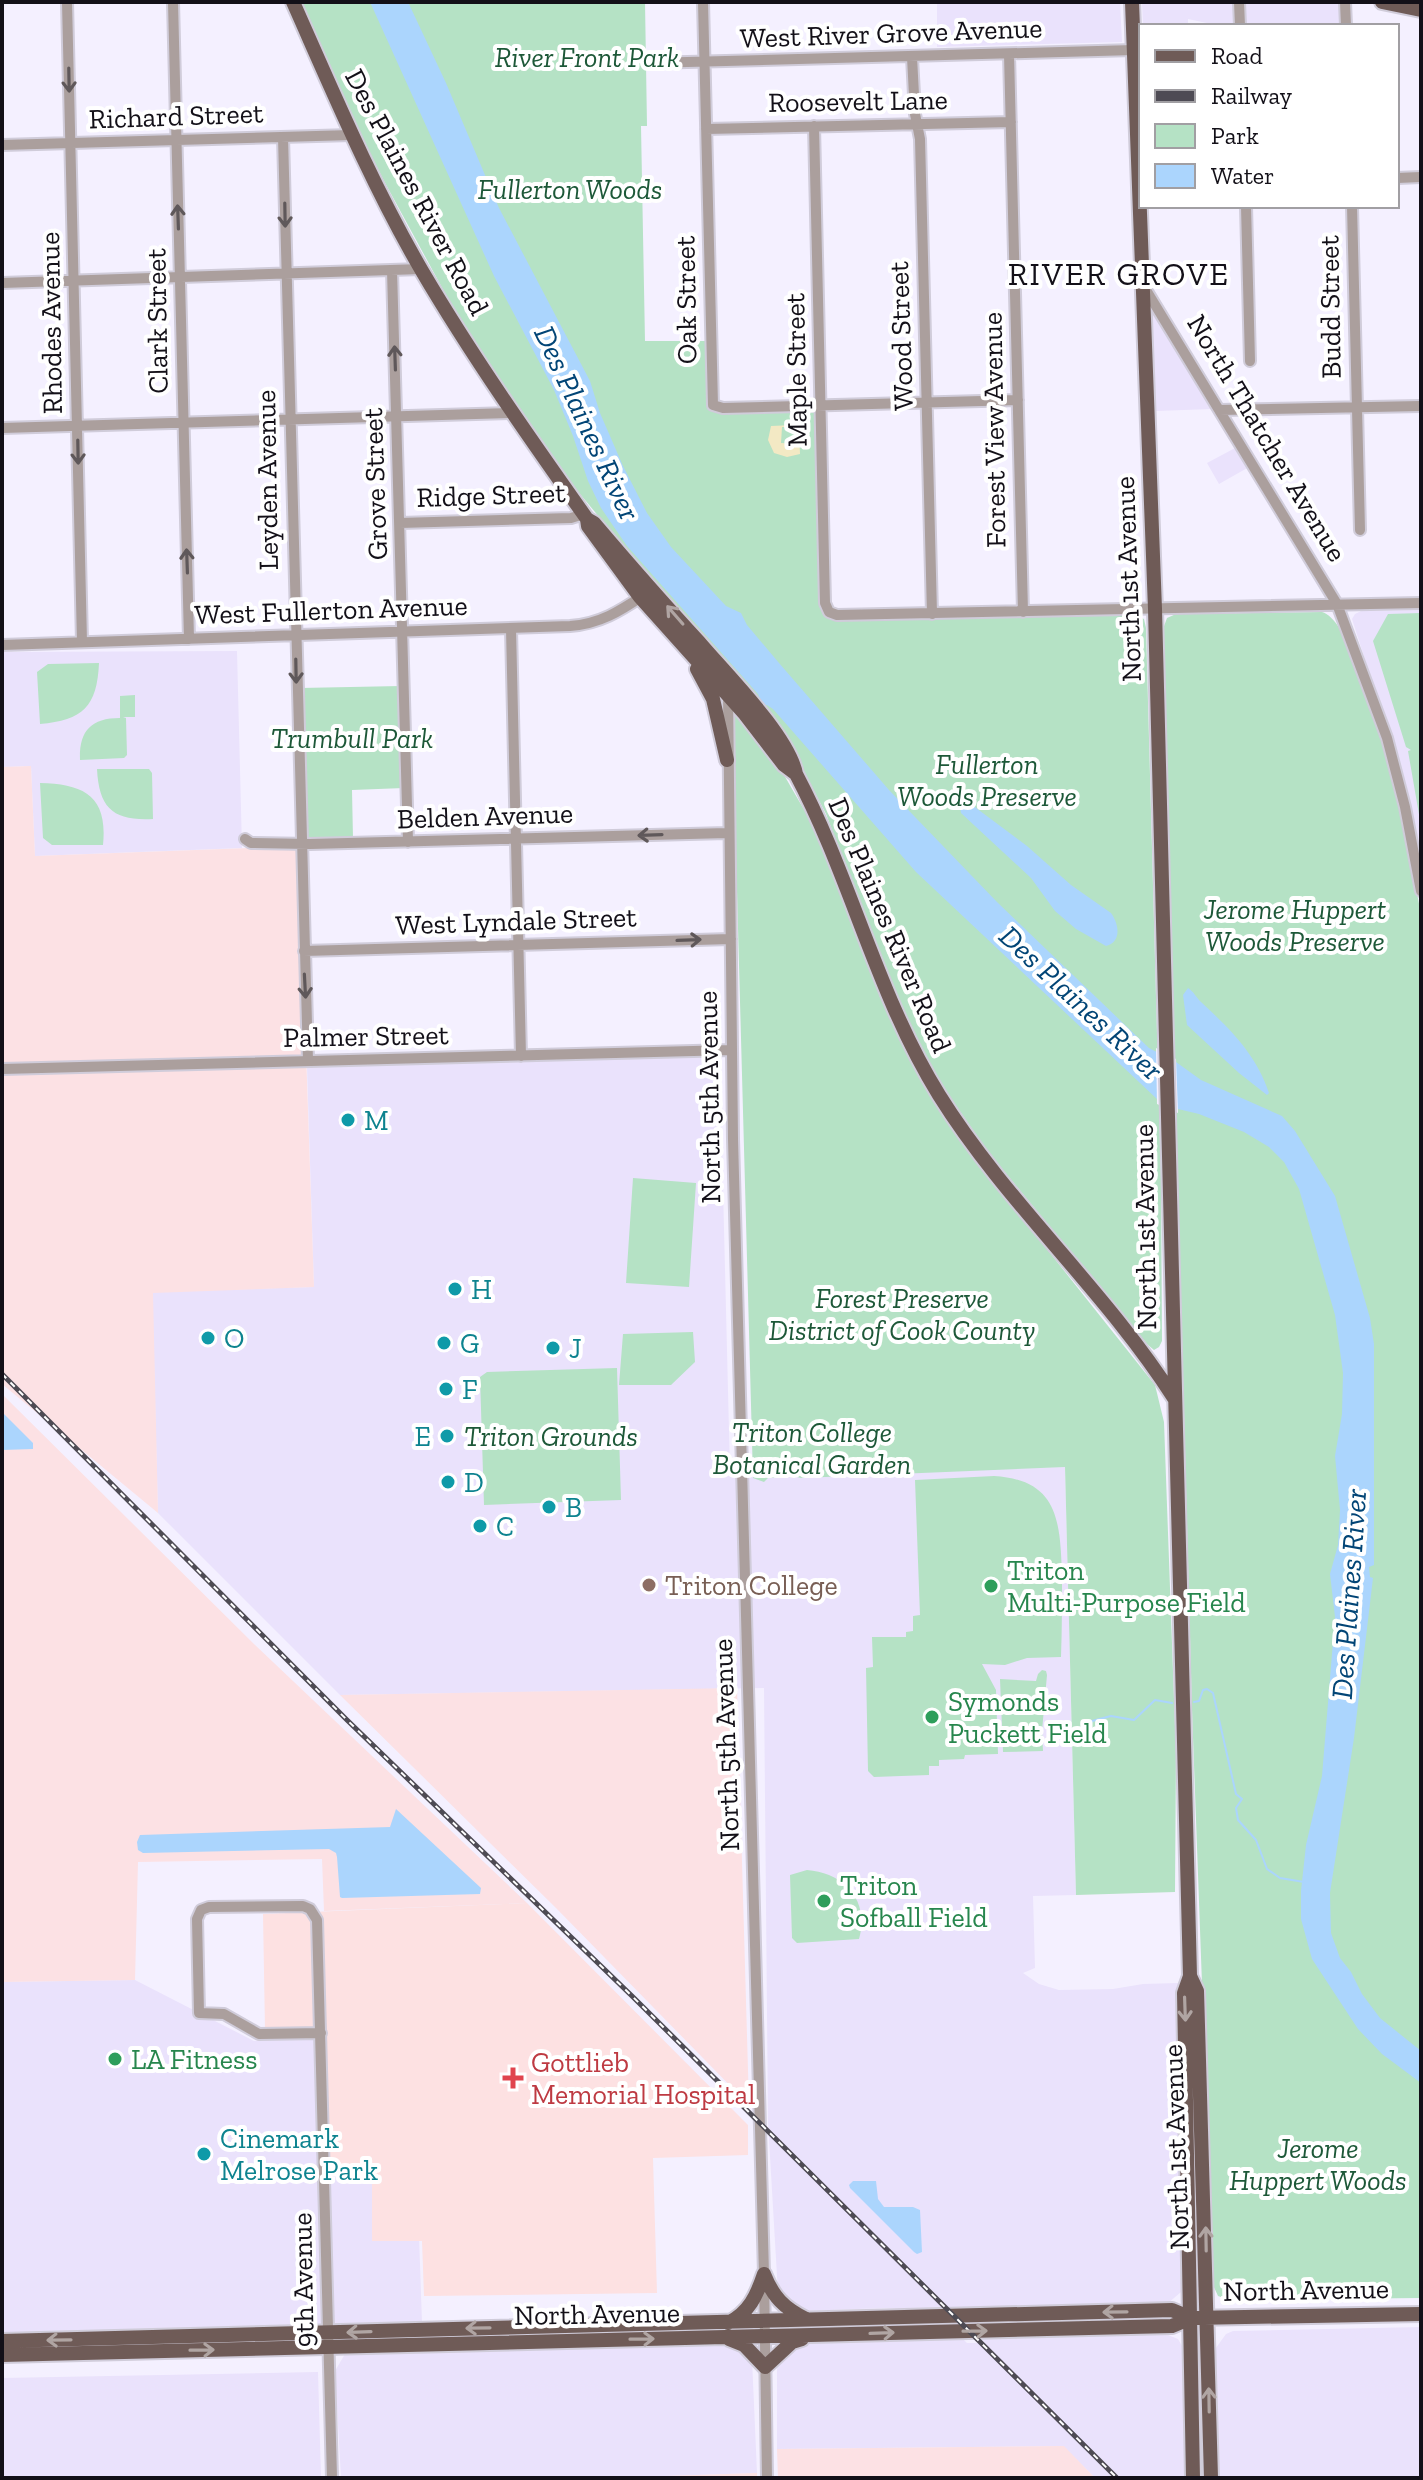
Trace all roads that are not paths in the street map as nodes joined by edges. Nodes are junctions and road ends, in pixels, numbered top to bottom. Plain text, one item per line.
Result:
1 (67, 2) edge
2 (173, 2) edge
3 (293, 2) edge
4 (703, 2) edge
5 (1132, 2) edge
6 (1239, 2) edge
7 (1345, 2) edge
8 (1382, 2) edge
9 (1421, 10) edge
10 (1240, 24) edge
11 (1346, 24) edge
12 (1134, 50) junction
13 (1009, 54) junction
14 (912, 57) junction
15 (649, 63) dead end
16 (705, 63) junction
17 (1011, 122) junction
18 (916, 124) junction
19 (814, 126) junction
20 (706, 129) junction
21 (352, 135) junction
22 (283, 137) junction
23 (176, 140) junction
24 (71, 143) junction
25 (2, 145) edge
26 (1139, 163) edge
27 (1421, 177) edge
28 (1399, 178) edge
29 (1141, 208) edge
30 (1246, 208) edge
31 (1352, 208) edge
32 (421, 269) junction
33 (392, 270) junction
34 (286, 273) junction
35 (180, 277) junction
36 (73, 280) junction
37 (2, 283) edge
38 (1143, 285) junction
39 (1250, 361) dead end
40 (1018, 400) junction
41 (927, 403) junction
42 (822, 405) junction
43 (1421, 406) edge
44 (1357, 407) junction
45 (1219, 410) junction
46 (511, 413) junction
47 (397, 416) junction
48 (290, 420) junction
49 (183, 423) junction
50 (77, 426) junction
51 (2, 428) edge
52 (585, 516) junction
53 (400, 523) junction
54 (1360, 530) dead end
55 (646, 593) junction
56 (1421, 603) edge
57 (1337, 604) junction
58 (1155, 609) junction
59 (1023, 612) junction
60 (932, 614) junction
61 (511, 629) junction
62 (403, 632) junction
63 (295, 636) junction
64 (189, 639) junction
65 (82, 642) junction
66 (2, 645) edge
67 (685, 647) junction
68 (727, 675) junction
69 (728, 695) junction
70 (727, 760) junction
71 (796, 774) junction
72 (727, 833) junction
73 (245, 839) dead end
74 (516, 839) junction
75 (300, 842) junction
76 (408, 842) junction
77 (1421, 891) edge
78 (731, 939) junction
79 (519, 945) junction
80 (304, 951) junction
81 (732, 1050) junction
82 (521, 1056) junction
83 (308, 1061) junction
84 (2, 1069) edge
85 (1173, 1341) junction
86 (1145, 1355) junction
87 (1174, 1398) junction
88 (1190, 1976) junction
89 (321, 2033) junction
90 (764, 2274) junction
91 (1421, 2314) edge
92 (1207, 2317) junction
93 (1191, 2318) junction
94 (809, 2321) junction
95 (728, 2323) junction
96 (765, 2329) junction
97 (822, 2335) junction
98 (720, 2338) junction
99 (328, 2340) junction
100 (2, 2341) edge
101 (2, 2355) edge
102 (765, 2367) junction
103 (332, 2478) edge
104 (767, 2478) edge
105 (1193, 2478) edge
106 (1211, 2478) edge

1 -> 24 street, Rhodes Avenue
2 - 23 street, Clark Street
3 - 21 main road, Des Plaines River Road
4 - 16 street, Oak Street
5 - 12 main road, North Thatcher Avenue
6 - 10 street
7 - 11 street
8 - 9 main road
12 - 13 street, West River Grove Avenue
12 - 26 main road, North Thatcher Avenue
13 - 14 street, West River Grove Avenue
13 - 17 street, Forest View Avenue
14 - 16 street, West River Grove Avenue
14 - 18 street, Wood Street
15 - 16 street, West River Grove Avenue
16 - 20 street, Oak Street
17 - 18 street, Roosevelt Lane
17 - 40 street, Forest View Avenue
18 - 19 street, Roosevelt Lane
18 - 41 street, Wood Street
19 - 20 street, Roosevelt Lane
19 - 42 street, Maple Street
20 - 42 street, Oak Street
21 - 22 street, Richard Street
21 - 32 main road, Des Plaines River Road
22 - 23 street, Richard Street
22 -> 34 street, Leyden Avenue
23 - 24 street, Richard Street
35 -> 23 street, Clark Street
24 - 25 street, Richard Street
24 - 36 street, Rhodes Avenue
27 - 28 street
29 - 38 main road, North Thatcher Avenue
30 - 39 street
31 - 44 street, Budd Street
32 - 33 street
32 - 46 main road, Des Plaines River Road
33 - 34 street
47 -> 33 street, Grove Street
34 - 35 street
34 - 48 street, Leyden Avenue
35 - 36 street
35 - 49 street, Clark Street
36 - 37 street
36 - 50 street, Rhodes Avenue
38 - 45 street, North Thatcher Avenue
38 - 58 main road, North 1st Avenue
40 - 41 street
40 - 59 street, Forest View Avenue
41 - 42 street
41 - 60 street, Wood Street
42 - 60 street, Maple Street
43 - 44 street
44 - 45 street
44 - 54 street, Budd Street
45 - 57 street, North Thatcher Avenue
46 - 47 street
46 - 52 main road, Des Plaines River Road
47 - 48 street
47 - 53 street, Grove Street
48 - 49 street
48 - 63 street, Leyden Avenue
49 - 50 street
64 -> 49 street, Clark Street
50 - 51 street
50 -> 65 street, Rhodes Avenue
52 - 53 street, Ridge Street
52 - 55 main road, Des Plaines River Road
53 - 62 street, Grove Street
55 - 61 street, West Fullerton Avenue
55 - 67 main road, Des Plaines River Road
68 -> 55 main road, Des Plaines River Road
56 - 57 street
57 - 58 street
57 - 77 street, North Thatcher Avenue
58 - 59 street
58 - 85 main road, North 1st Avenue
59 - 60 street
61 - 62 street, West Fullerton Avenue
61 - 74 street
62 - 63 street, West Fullerton Avenue
62 - 76 street, Grove Street
63 - 64 street, West Fullerton Avenue
63 -> 75 street, Leyden Avenue
64 - 65 street, West Fullerton Avenue
65 - 66 street, West Fullerton Avenue
67 - 69 main road, Des Plaines River Road
67 - 70 main road
68 - 69 street, North 5th Avenue
68 - 71 main road, Des Plaines River Road
69 - 70 street, North 5th Avenue
69 - 71 main road, Des Plaines River Road
70 - 72 street, North 5th Avenue
71 - 86 main road, Des Plaines River Road
72 -> 74 street, Belden Avenue
72 - 78 street, North 5th Avenue
73 - 75 street, Belden Avenue
74 - 76 street, Belden Avenue
74 - 79 street
75 - 76 street, Belden Avenue
75 - 80 street, Leyden Avenue
79 -> 78 street, West Lyndale Street
78 - 81 street, North 5th Avenue
79 - 80 street, West Lyndale Street
79 - 82 street
80 -> 83 street, Leyden Avenue
81 - 82 street, Palmer Street
81 - 90 street, North 5th Avenue
82 - 83 street, Palmer Street
83 - 84 street, Palmer Street
85 - 86 main road
85 - 87 main road, North 1st Avenue
86 - 87 main road, Des Plaines River Road
87 - 88 main road, North 1st Avenue
92 -> 88 main road, North 1st Avenue
88 -> 93 main road, North 1st Avenue
89 - 89 street, 9th Avenue
89 - 99 street, 9th Avenue
90 - 94 main road
90 - 95 main road
90 - 96 street, North 5th Avenue
91 - 92 main road, North Avenue
92 - 93 main road, North Avenue
106 -> 92 main road, North 1st Avenue
93 -> 94 main road, North Avenue
97 -> 93 main road, North Avenue
93 - 105 main road, North 1st Avenue
94 - 96 main road, North Avenue
95 - 96 main road, North Avenue
95 -> 99 main road, North Avenue
96 - 97 main road, North Avenue
96 - 98 main road, North Avenue
96 - 102 street, North 5th Avenue
97 - 102 main road
99 -> 98 main road, North Avenue
98 - 102 main road
99 -> 100 main road, North Avenue
101 -> 99 main road, North Avenue
99 - 103 street, 9th Avenue
102 - 104 street, North 5th Avenue

